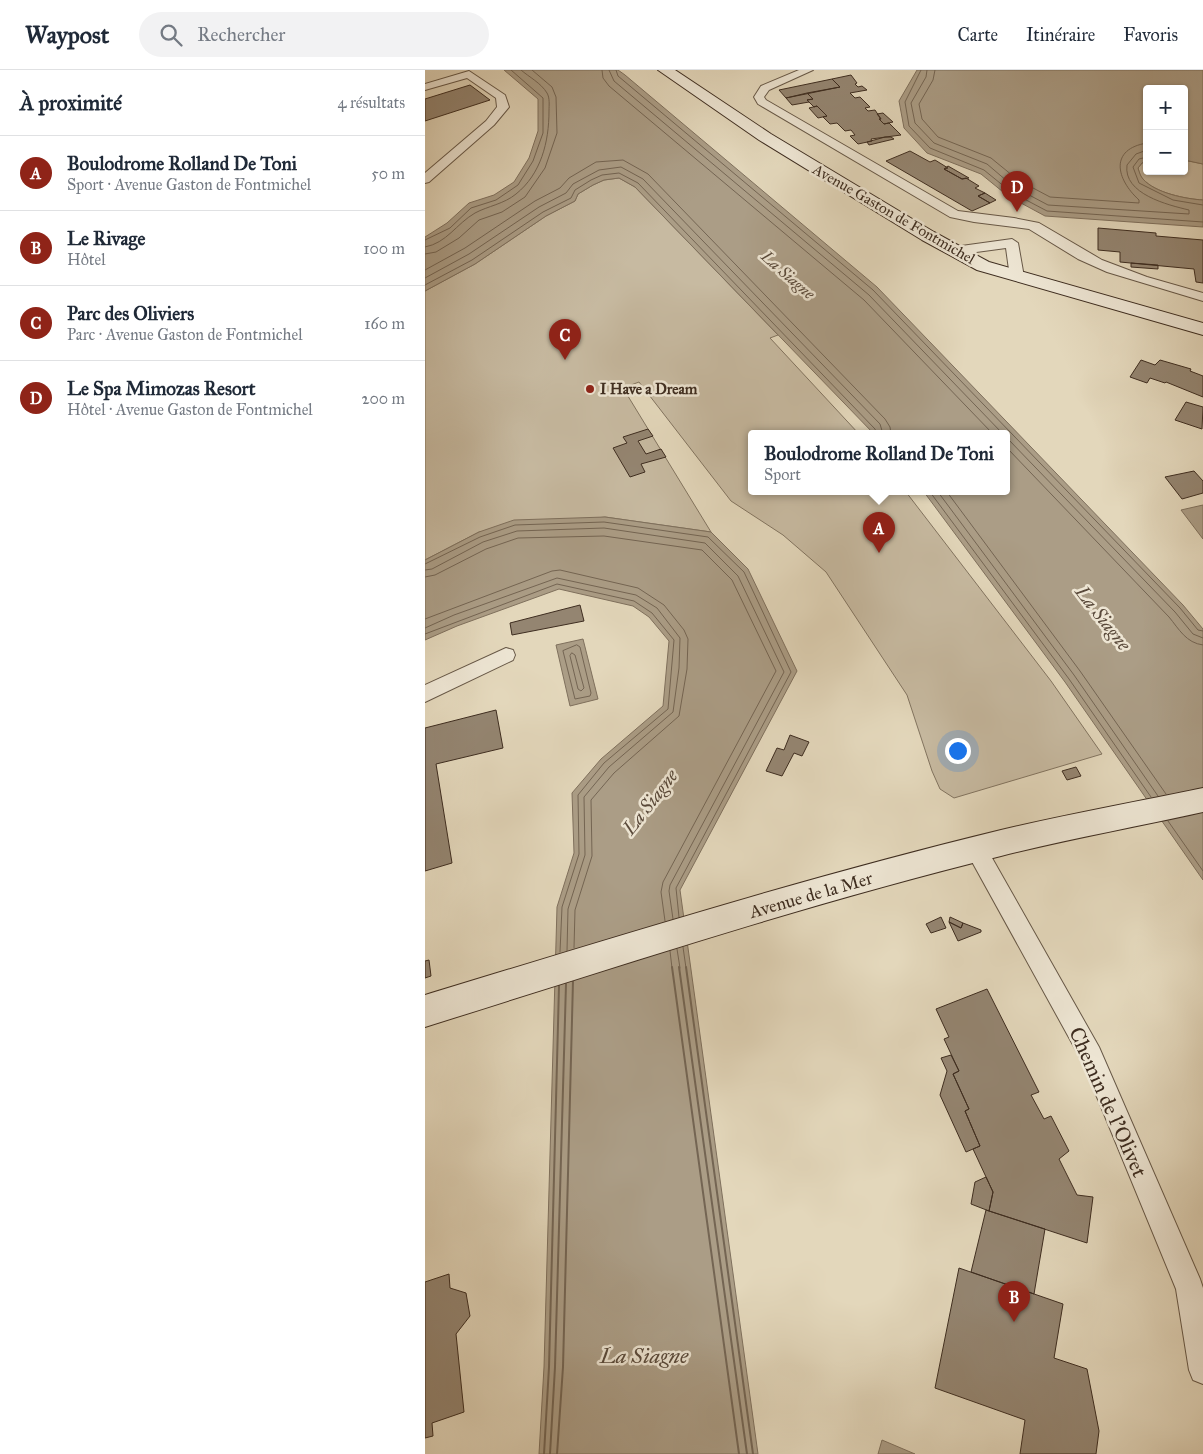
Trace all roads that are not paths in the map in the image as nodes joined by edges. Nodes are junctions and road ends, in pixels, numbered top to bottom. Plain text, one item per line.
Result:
1 (665, 70) edge
2 (808, 70) edge
3 (425, 87) edge
4 (425, 179) edge
5 (1036, 227) junction
6 (1011, 242) junction
7 (954, 251) junction
8 (1017, 277) junction
9 (1203, 297) edge
10 (1203, 328) edge
11 (506, 655) dead end
12 (425, 694) edge
13 (1203, 800) edge
14 (976, 849) junction
15 (425, 1011) edge
16 (1197, 1294) edge
17 (1203, 1370) edge

1 - 7 main road, Avenue Gaston de Fontmichel
2 - 5 lane
3 - 4 lane
5 - 6 lane
5 - 9 lane
6 - 7 lane
6 - 8 lane
7 - 8 main road, Avenue Gaston de Fontmichel
8 - 10 main road, Avenue Gaston de Fontmichel
11 - 12 lane
13 - 14 main road, Avenue de la Mer
14 - 15 main road, Avenue de la Mer
14 - 16 lane, Chemin de l'Olivet
16 - 17 lane, Chemin de l'Olivet

